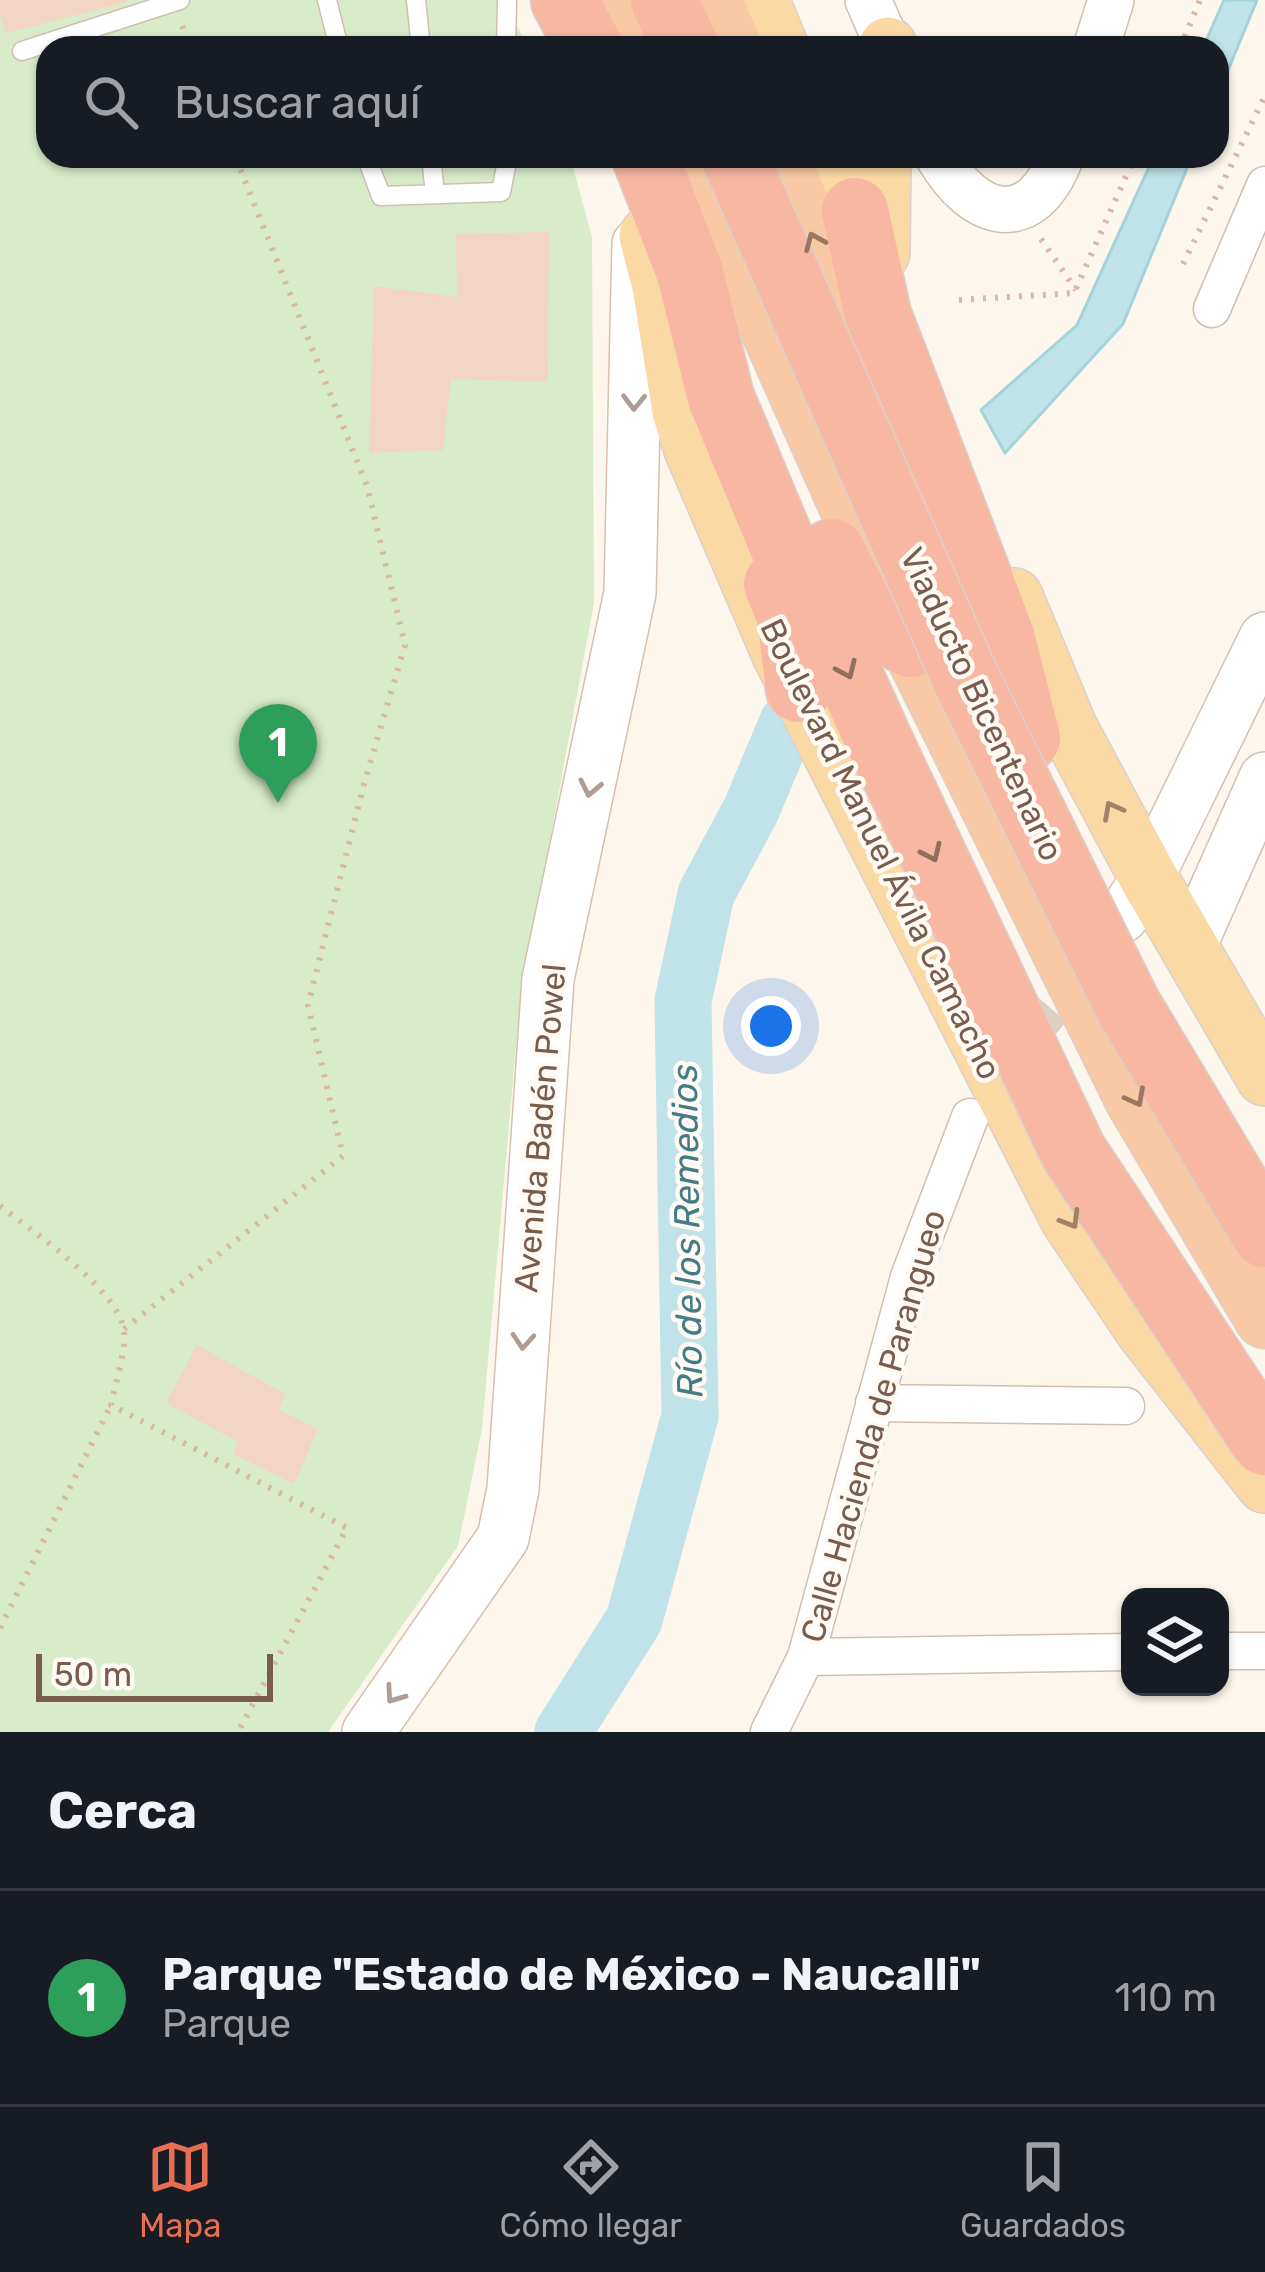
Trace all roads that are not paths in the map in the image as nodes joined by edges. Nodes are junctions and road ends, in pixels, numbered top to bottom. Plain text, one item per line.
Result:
1 (180, 0) edge
2 (327, 0) edge
3 (416, 0) edge
4 (507, 0) edge
5 (560, 0) edge
6 (598, 0) edge
7 (625, 0) edge
8 (664, 0) edge
9 (711, 0) edge
10 (760, 0) edge
11 (1111, 0) edge
12 (68, 36) edge
13 (336, 36) edge
14 (420, 36) edge
15 (506, 36) edge
16 (571, 36) edge
17 (582, 36) edge
18 (612, 36) edge
19 (641, 36) edge
20 (680, 36) edge
21 (727, 36) edge
22 (775, 36) edge
23 (1100, 36) edge
24 (36, 46) edge
25 (22, 51) dead end
26 (370, 168) edge
27 (432, 168) edge
28 (506, 168) edge
29 (641, 168) edge
30 (641, 168) edge
31 (641, 168) edge
32 (699, 168) edge
33 (739, 168) edge
34 (783, 168) edge
35 (946, 168) edge
36 (1056, 168) edge
37 (855, 174) edge
38 (1265, 185) edge
39 (434, 194) junction
40 (1212, 309) dead end
41 (802, 566) junction
42 (1265, 638) edge
43 (911, 644) junction
44 (800, 689) junction
45 (1027, 738) junction
46 (1265, 778) edge
47 (1129, 900) junction
48 (1190, 950) junction
49 (992, 1062) junction
50 (1265, 1077) edge
51 (1265, 1178) edge
52 (1265, 1234) edge
53 (1265, 1318) edge
54 (874, 1403) junction
55 (1126, 1406) dead end
56 (1265, 1442) edge
57 (1265, 1484) edge
58 (1265, 1651) edge
59 (1121, 1652) edge
60 (1229, 1652) edge
61 (806, 1657) junction
62 (368, 1732) edge
63 (769, 1732) edge

1 - 12 lane
2 - 13 lane
3 - 14 lane
4 - 15 lane
5 - 16 main road
5 - 17 highway
6 - 18 highway
7 - 19 highway
8 - 20 highway
9 - 21 highway
10 - 22 main road
11 - 23 street
24 - 25 lane
26 - 39 lane
27 - 39 lane
28 - 39 lane
29 - 41 highway
30 - 44 main road, Boulevard Manuel Ávila Camacho
31 -> 62 main road, Avenida Badén Powel
32 - 43 highway
33 - 52 highway, Viaducto Bicentenario, bridge
45 -> 34 highway
35 - 36 street
37 - 45 highway
47 -> 37 main road
38 - 40 street
41 - 43 highway
41 - 44 highway
41 -> 56 highway, bridge
42 - 47 main road
43 -> 53 highway
44 - 49 main road, Boulevard Manuel Ávila Camacho
45 - 51 highway
46 - 48 main road
47 - 48 main road
48 - 50 main road
49 - 54 street, Calle Hacienda de Parangueo
49 -> 57 main road, Boulevard Manuel Ávila Camacho
54 - 55 street
54 - 61 street, Calle Hacienda de Parangueo
58 - 60 street
59 - 61 street
61 - 63 street, Calle Hacienda de Parangueo

